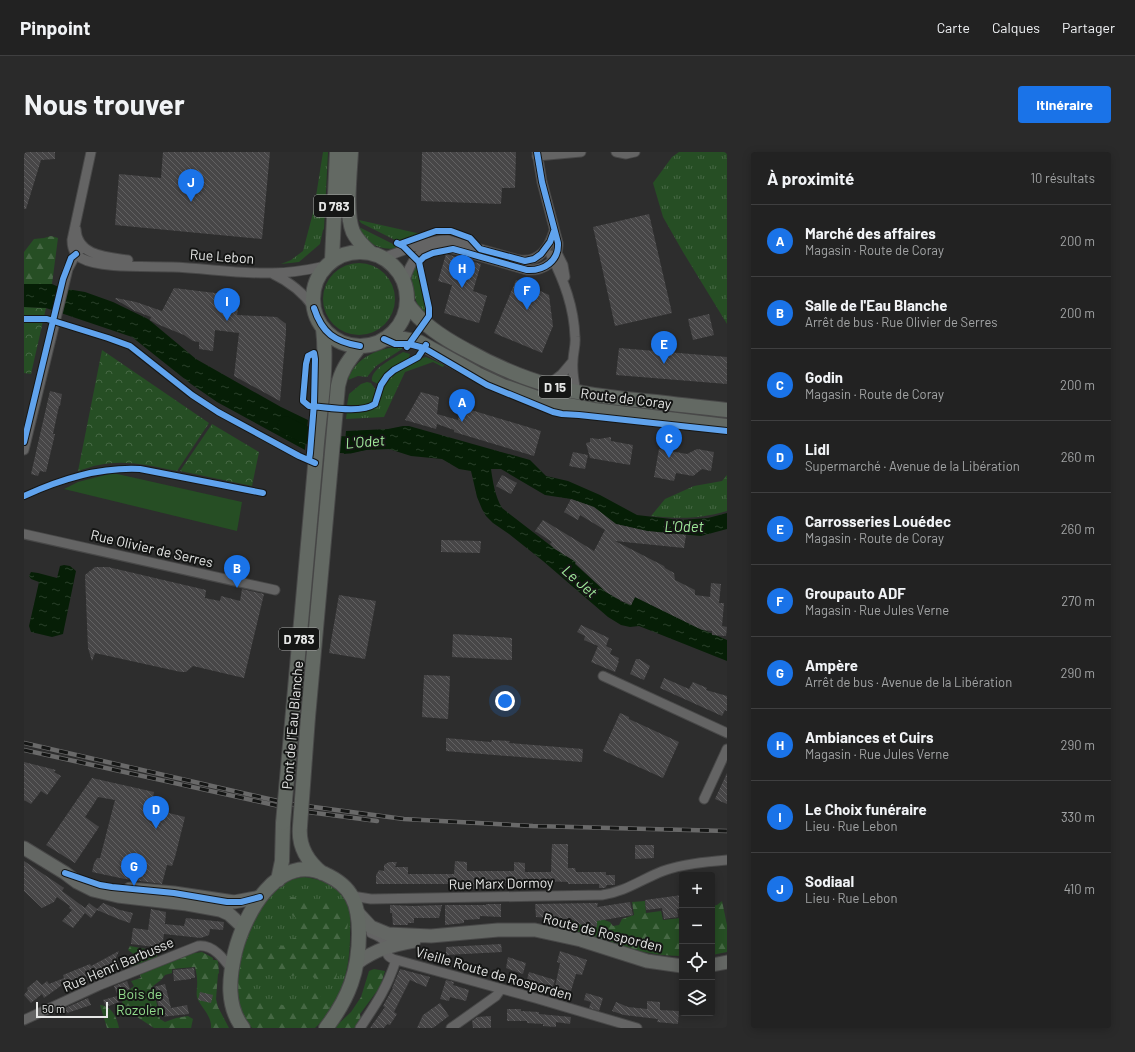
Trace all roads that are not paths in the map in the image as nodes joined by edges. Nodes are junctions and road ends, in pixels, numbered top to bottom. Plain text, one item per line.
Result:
1 (91, 152) edge
2 (337, 152) edge
3 (351, 152) edge
4 (581, 152) edge
5 (616, 152) edge
6 (635, 152) edge
7 (537, 154) edge
8 (76, 227) junction
9 (554, 231) junction
10 (83, 246) junction
11 (548, 246) junction
12 (479, 252) junction
13 (76, 254) junction
14 (376, 256) junction
15 (555, 256) junction
16 (329, 263) junction
17 (171, 266) junction
18 (271, 273) junction
19 (404, 284) junction
20 (407, 303) junction
21 (314, 308) junction
22 (323, 328) junction
23 (384, 340) junction
24 (360, 346) junction
25 (573, 361) junction
26 (548, 385) junction
27 (576, 392) junction
28 (727, 410) edge
29 (727, 426) edge
30 (24, 450) edge
31 (24, 534) edge
32 (275, 590) dead end
33 (603, 676) dead end
34 (727, 733) edge
35 (727, 749) edge
36 (704, 799) dead end
37 (24, 848) edge
38 (727, 860) edge
39 (323, 873) junction
40 (278, 880) junction
41 (352, 896) junction
42 (167, 897) junction
43 (260, 897) junction
44 (357, 912) junction
45 (243, 927) junction
46 (359, 927) junction
47 (444, 935) junction
48 (386, 947) junction
49 (396, 960) junction
50 (727, 962) edge
51 (357, 963) junction
52 (715, 964) edge
53 (679, 966) edge
54 (232, 970) junction
55 (501, 989) junction
56 (24, 1020) edge
57 (243, 1028) edge
58 (326, 1028) edge
59 (360, 1028) edge
60 (451, 1028) edge
61 (637, 1028) edge

1 - 8 street
2 - 16 main road, D 783
3 - 14 main road, D 783
4 - 7 street
5 - 6 street
7 - 9 street
8 - 10 street
8 - 13 street
9 - 11 street
9 - 15 street
10 - 13 street
10 - 17 street, Rue Lebon
11 - 12 street
11 - 15 street
12 - 14 street
12 - 15 street
12 - 19 street
13 - 17 street, Rue Lebon
13 - 30 street
14 - 16 main road
14 - 19 main road
15 - 25 street
16 - 18 street, Rue Lebon
16 - 21 main road
17 - 18 street, Rue Lebon
18 - 21 street, Rue Lebon
19 - 20 main road
20 - 23 main road
20 - 26 main road, Route de Coray / D 15
21 - 22 main road
22 - 24 main road
22 - 40 main road, Pont de l'Eau Blanche / D 783, bridge
23 - 24 main road
23 - 29 main road, Route de Coray / D 15
24 - 39 main road, Pont de l'Eau Blanche / D 783, bridge
25 - 26 street
25 - 27 street
26 - 27 main road, Route de Coray / D 15
27 - 28 main road, Route de Coray / D 15
31 - 32 street, Rue Olivier de Serres
33 - 34 street
35 - 36 street
37 - 42 main road
38 - 41 street, Rue Marx Dormoy
39 - 40 main road
39 - 41 main road
40 - 43 main road
41 - 44 main road
42 - 43 main road
42 - 45 main road
43 - 45 main road
44 - 46 main road
44 - 47 main road, Route de Rosporden
45 - 54 main road
46 - 48 street, Vieille Route de Rosporden
46 - 51 main road
47 - 48 main road, Route de Rosporden
47 - 53 main road, Route de Rosporden
48 - 49 street, Vieille Route de Rosporden
48 - 51 main road, Route de Rosporden
49 - 55 street, Vieille Route de Rosporden
49 - 59 street
50 - 52 main road
51 - 58 main road
54 - 56 street, Rue Henri Barbusse
54 - 57 main road
55 - 60 street
55 - 61 street, Vieille Route de Rosporden

